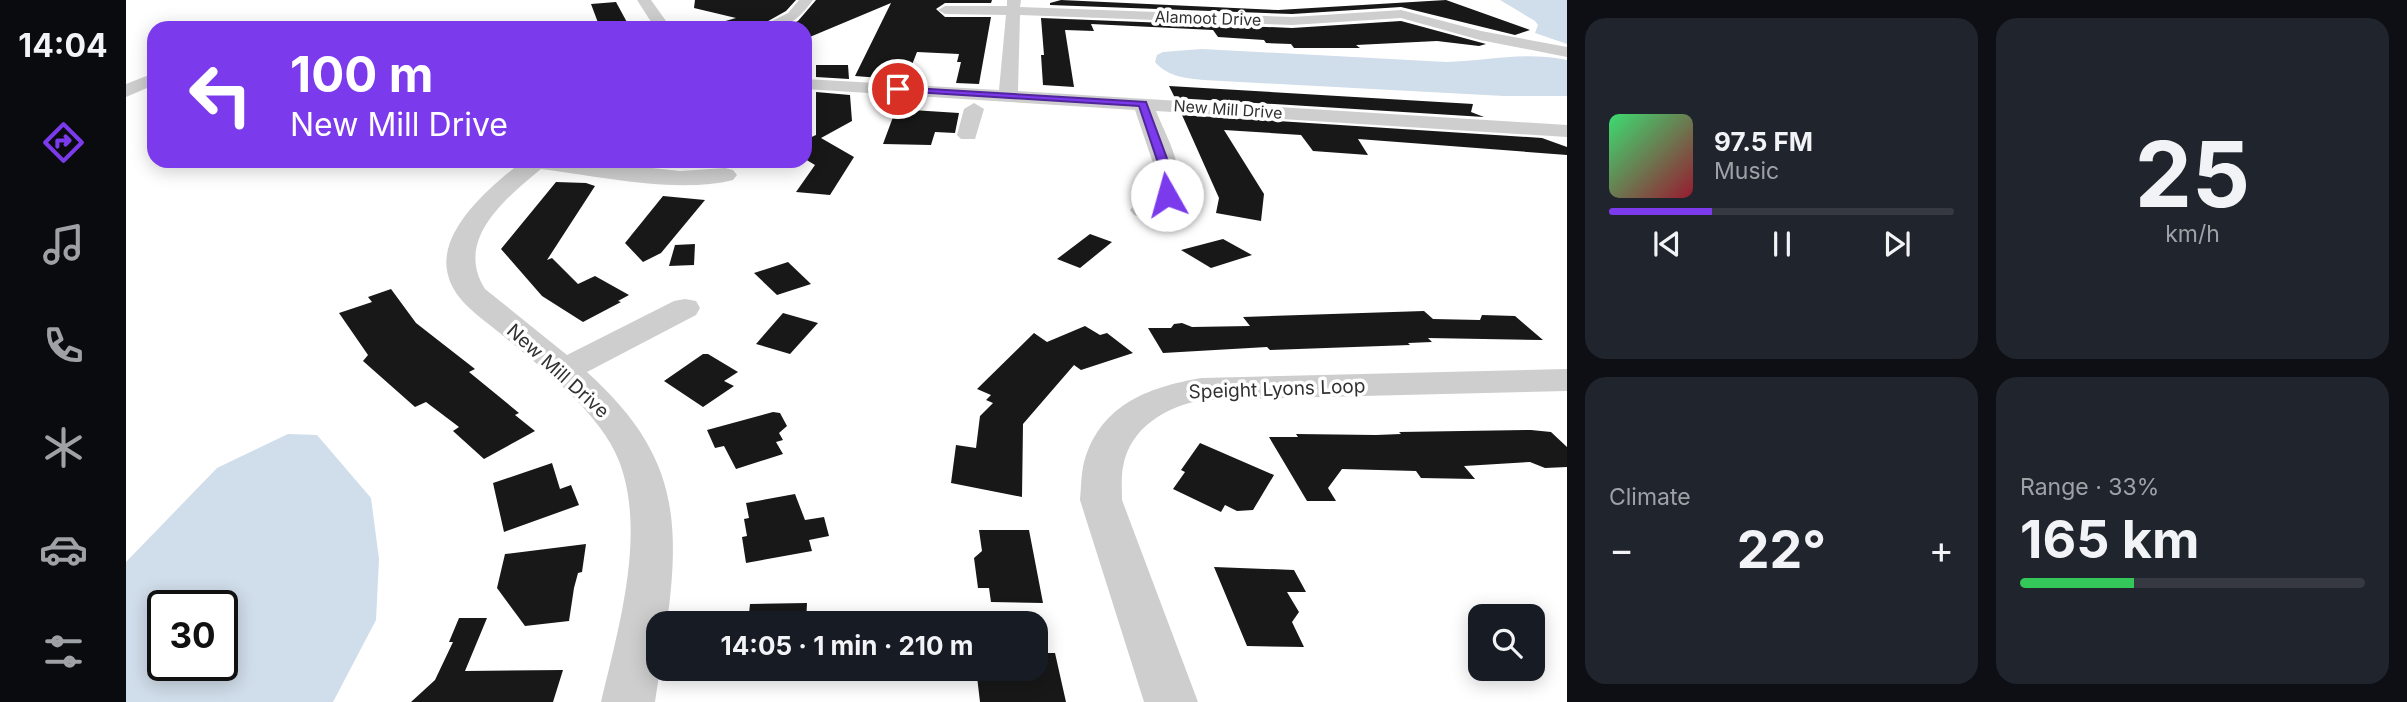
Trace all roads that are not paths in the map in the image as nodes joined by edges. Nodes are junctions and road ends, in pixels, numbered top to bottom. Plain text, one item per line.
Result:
1 (645, 0) edge
2 (806, 0) edge
3 (1367, 1) edge
4 (1014, 5) edge
5 (945, 10) dead end
6 (1401, 14) junction
7 (658, 21) edge
8 (781, 21) edge
9 (1567, 52) edge
10 (147, 81) edge
11 (812, 85) edge
12 (126, 90) edge
13 (1008, 95) junction
14 (975, 101) junction
15 (893, 104) dead end
16 (1143, 104) junction
17 (1567, 131) edge
18 (968, 135) dead end
19 (529, 168) edge
20 (590, 168) edge
21 (724, 175) dead end
22 (1143, 210) dead end
23 (685, 308) dead end
24 (562, 371) junction
25 (1567, 380) edge
26 (628, 702) edge
27 (1171, 702) edge

1 - 7 street
2 - 8 street
3 - 6 street
4 - 5 street, Alamoot Drive
4 - 6 street, Alamoot Drive
4 - 13 street
6 - 9 street
10 - 12 street
11 - 14 street, New Mill Drive
13 - 14 street, New Mill Drive
13 - 16 street, New Mill Drive
14 - 15 street
14 - 18 street
16 - 17 street, New Mill Drive
16 - 22 street
19 - 24 street, New Mill Drive
20 - 21 street
23 - 24 street
24 - 26 street, New Mill Drive
25 - 27 street, Speight Lyons Loop

